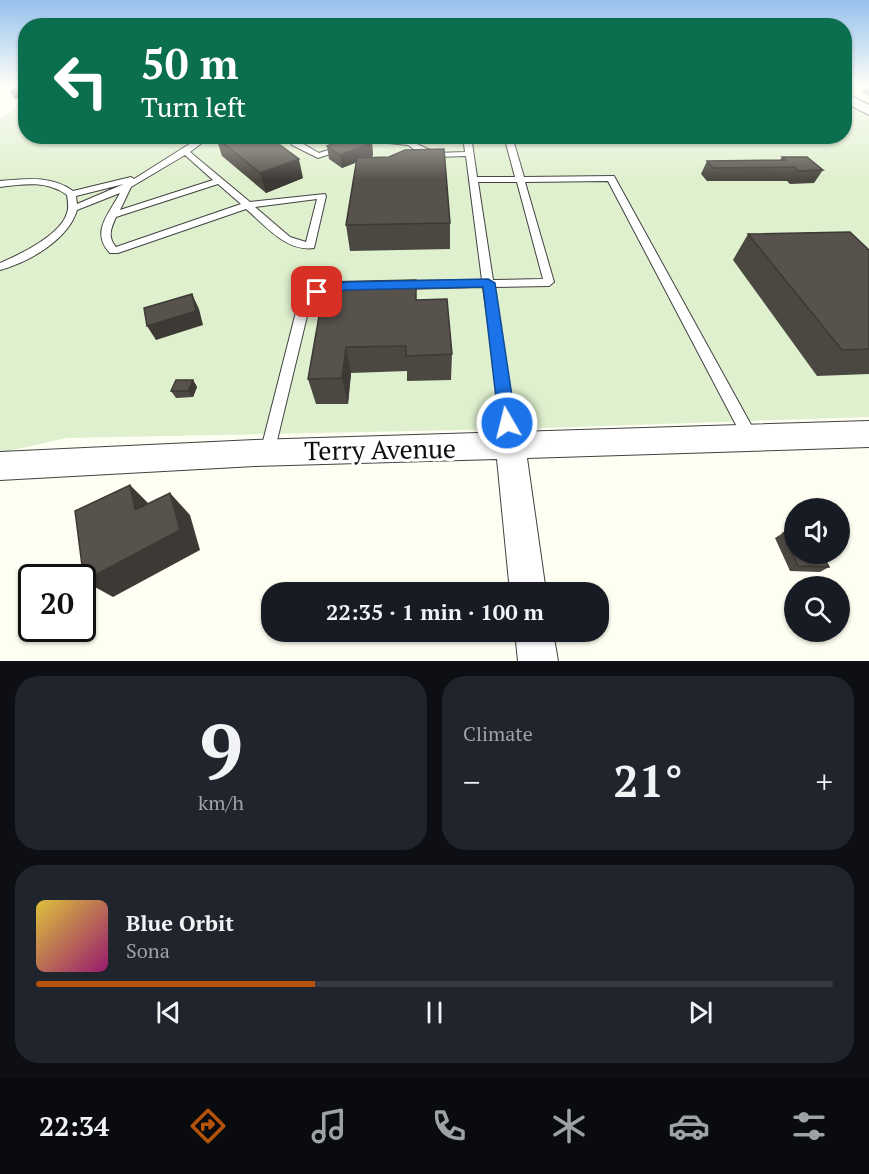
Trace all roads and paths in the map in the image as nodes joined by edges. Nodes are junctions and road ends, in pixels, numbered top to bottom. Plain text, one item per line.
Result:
1 (197, 144) edge
2 (297, 144) edge
3 (353, 144) edge
4 (414, 144) edge
5 (468, 144) edge
6 (510, 144) edge
7 (186, 152) junction
8 (470, 154) junction
9 (138, 179) junction
10 (474, 180) junction
11 (520, 180) junction
12 (219, 181) junction
13 (0, 184) edge
14 (127, 187) junction
15 (71, 194) junction
16 (248, 205) junction
17 (72, 209) junction
18 (114, 215) junction
19 (0, 267) edge
20 (488, 283) junction
21 (393, 285) edge
22 (358, 286) edge
23 (869, 434) edge
24 (751, 438) junction
25 (511, 447) junction
26 (267, 453) junction
27 (0, 466) edge
28 (527, 582) edge
29 (535, 642) edge
30 (538, 661) edge

1 - 7 lane
2 - 3 lane
4 - 8 lane
5 - 8 lane
6 - 11 lane
7 - 9 lane
7 - 12 lane
8 - 10 lane
9 - 14 lane
9 - 15 lane
10 - 11 lane
10 - 20 lane
11 - 20 lane
11 - 24 lane
12 - 16 lane
12 - 18 lane
13 - 15 lane
14 - 17 lane
14 - 18 lane
15 - 17 lane
16 - 16 lane
16 - 18 lane
17 - 19 lane
20 - 21 lane
20 - 25 lane
22 - 26 lane
23 - 24 street, Terry Avenue
24 - 25 street, Terry Avenue
25 - 26 street, Terry Avenue
25 - 28 street
26 - 27 street, Terry Avenue
29 - 30 street

